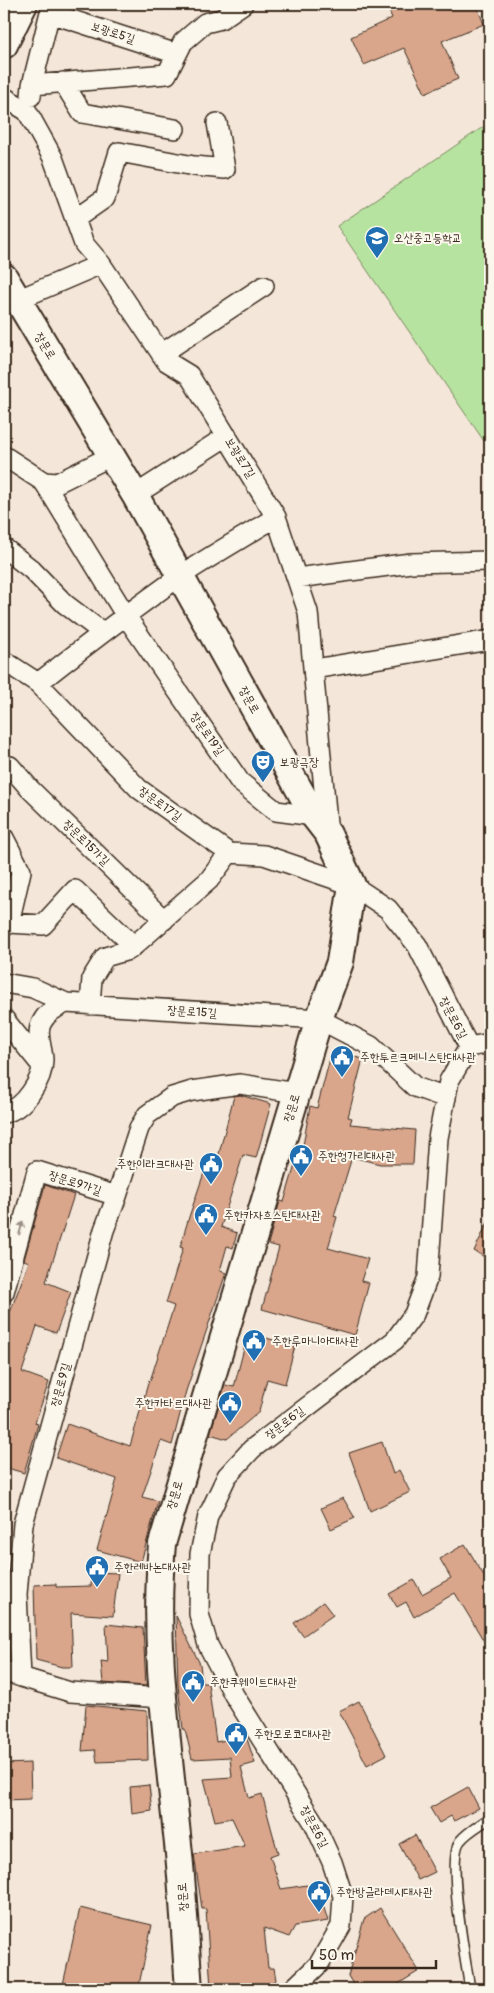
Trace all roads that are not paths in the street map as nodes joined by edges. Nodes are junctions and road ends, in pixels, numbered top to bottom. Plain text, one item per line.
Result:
1 (24, 4) edge
2 (243, 4) edge
3 (51, 8) edge
4 (4, 45) edge
5 (177, 54) junction
6 (63, 82) junction
7 (32, 85) junction
8 (4, 97) edge
9 (29, 115) junction
10 (217, 123) dead end
11 (175, 129) dead end
12 (75, 219) junction
13 (101, 264) junction
14 (264, 286) dead end
15 (10, 288) edge
16 (161, 354) junction
17 (226, 436) junction
18 (4, 456) edge
19 (111, 456) junction
20 (44, 482) junction
21 (135, 495) junction
22 (276, 517) junction
23 (4, 548) edge
24 (490, 561) edge
25 (180, 577) junction
26 (297, 578) junction
27 (126, 616) junction
28 (102, 632) junction
29 (490, 640) edge
30 (4, 661) edge
31 (314, 669) junction
32 (38, 683) junction
33 (10, 766) dead end
34 (321, 825) junction
35 (4, 838) edge
36 (229, 853) junction
37 (352, 885) junction
38 (164, 920) junction
39 (6, 925) edge
40 (134, 946) junction
41 (4, 982) edge
42 (66, 1003) junction
43 (90, 1005) junction
44 (4, 1019) edge
45 (319, 1019) junction
46 (490, 1043) edge
47 (469, 1048) junction
48 (42, 1066) junction
49 (297, 1093) junction
50 (446, 1098) junction
51 (4, 1113) edge
52 (117, 1196) junction
53 (4, 1292) edge
54 (12, 1674) edge
55 (163, 1698) junction
56 (490, 1818) edge
57 (189, 1989) edge
58 (293, 1989) edge
59 (470, 1989) edge

1 - 4 street
2 - 5 street
3 - 5 street, 보광로5길
3 - 7 street, 보광로5길
5 - 6 street
6 - 7 street
6 - 11 street
7 - 9 street, 보광로5길
8 - 9 street, 보광로7길
9 - 12 street, 보광로7길
10 - 12 street
12 - 13 street, 보광로7길
13 - 15 street, 장문로
13 - 16 street, 보광로7길
14 - 16 street
15 - 19 street, 장문로
16 - 17 street, 보광로7길
17 - 21 street
17 - 22 street, 보광로7길
18 - 20 street
19 - 20 street
19 - 21 street, 장문로
20 - 27 street, 장문로19길
21 - 25 street, 장문로
22 - 25 street
22 - 26 street, 보광로7길
23 - 28 street
24 - 26 street
25 - 27 street
25 - 34 street, 장문로
26 - 31 street, 보광로7길
27 - 28 street
27 - 34 street, 장문로19길
28 - 32 street
29 - 31 street
30 - 32 street, 장문로17길
31 - 34 street, 보광로7길
32 - 36 street, 장문로17길
33 - 38 street, 장문로15가길
34 - 37 street, 장문로
35 - 39 street
36 - 37 street
36 - 38 street
37 - 45 street, 장문로
37 - 47 street, 장문로6길
38 - 40 street
39 - 40 street
40 - 43 street
41 - 42 street, 장문로15길
42 - 43 street, 장문로15길
42 - 48 street
43 - 45 street, 장문로15길
44 - 48 street
45 - 49 street, 장문로
45 - 50 street
46 - 47 street
47 - 50 street, 장문로6길
48 - 51 street
49 - 52 street, 장문로9길
49 - 55 street, 장문로
50 - 58 street, 장문로6길
53 -> 52 street, 장문로9가길
52 - 54 street, 장문로9길
54 - 55 street, 장문로9길
55 - 57 street, 장문로
56 - 59 lane

